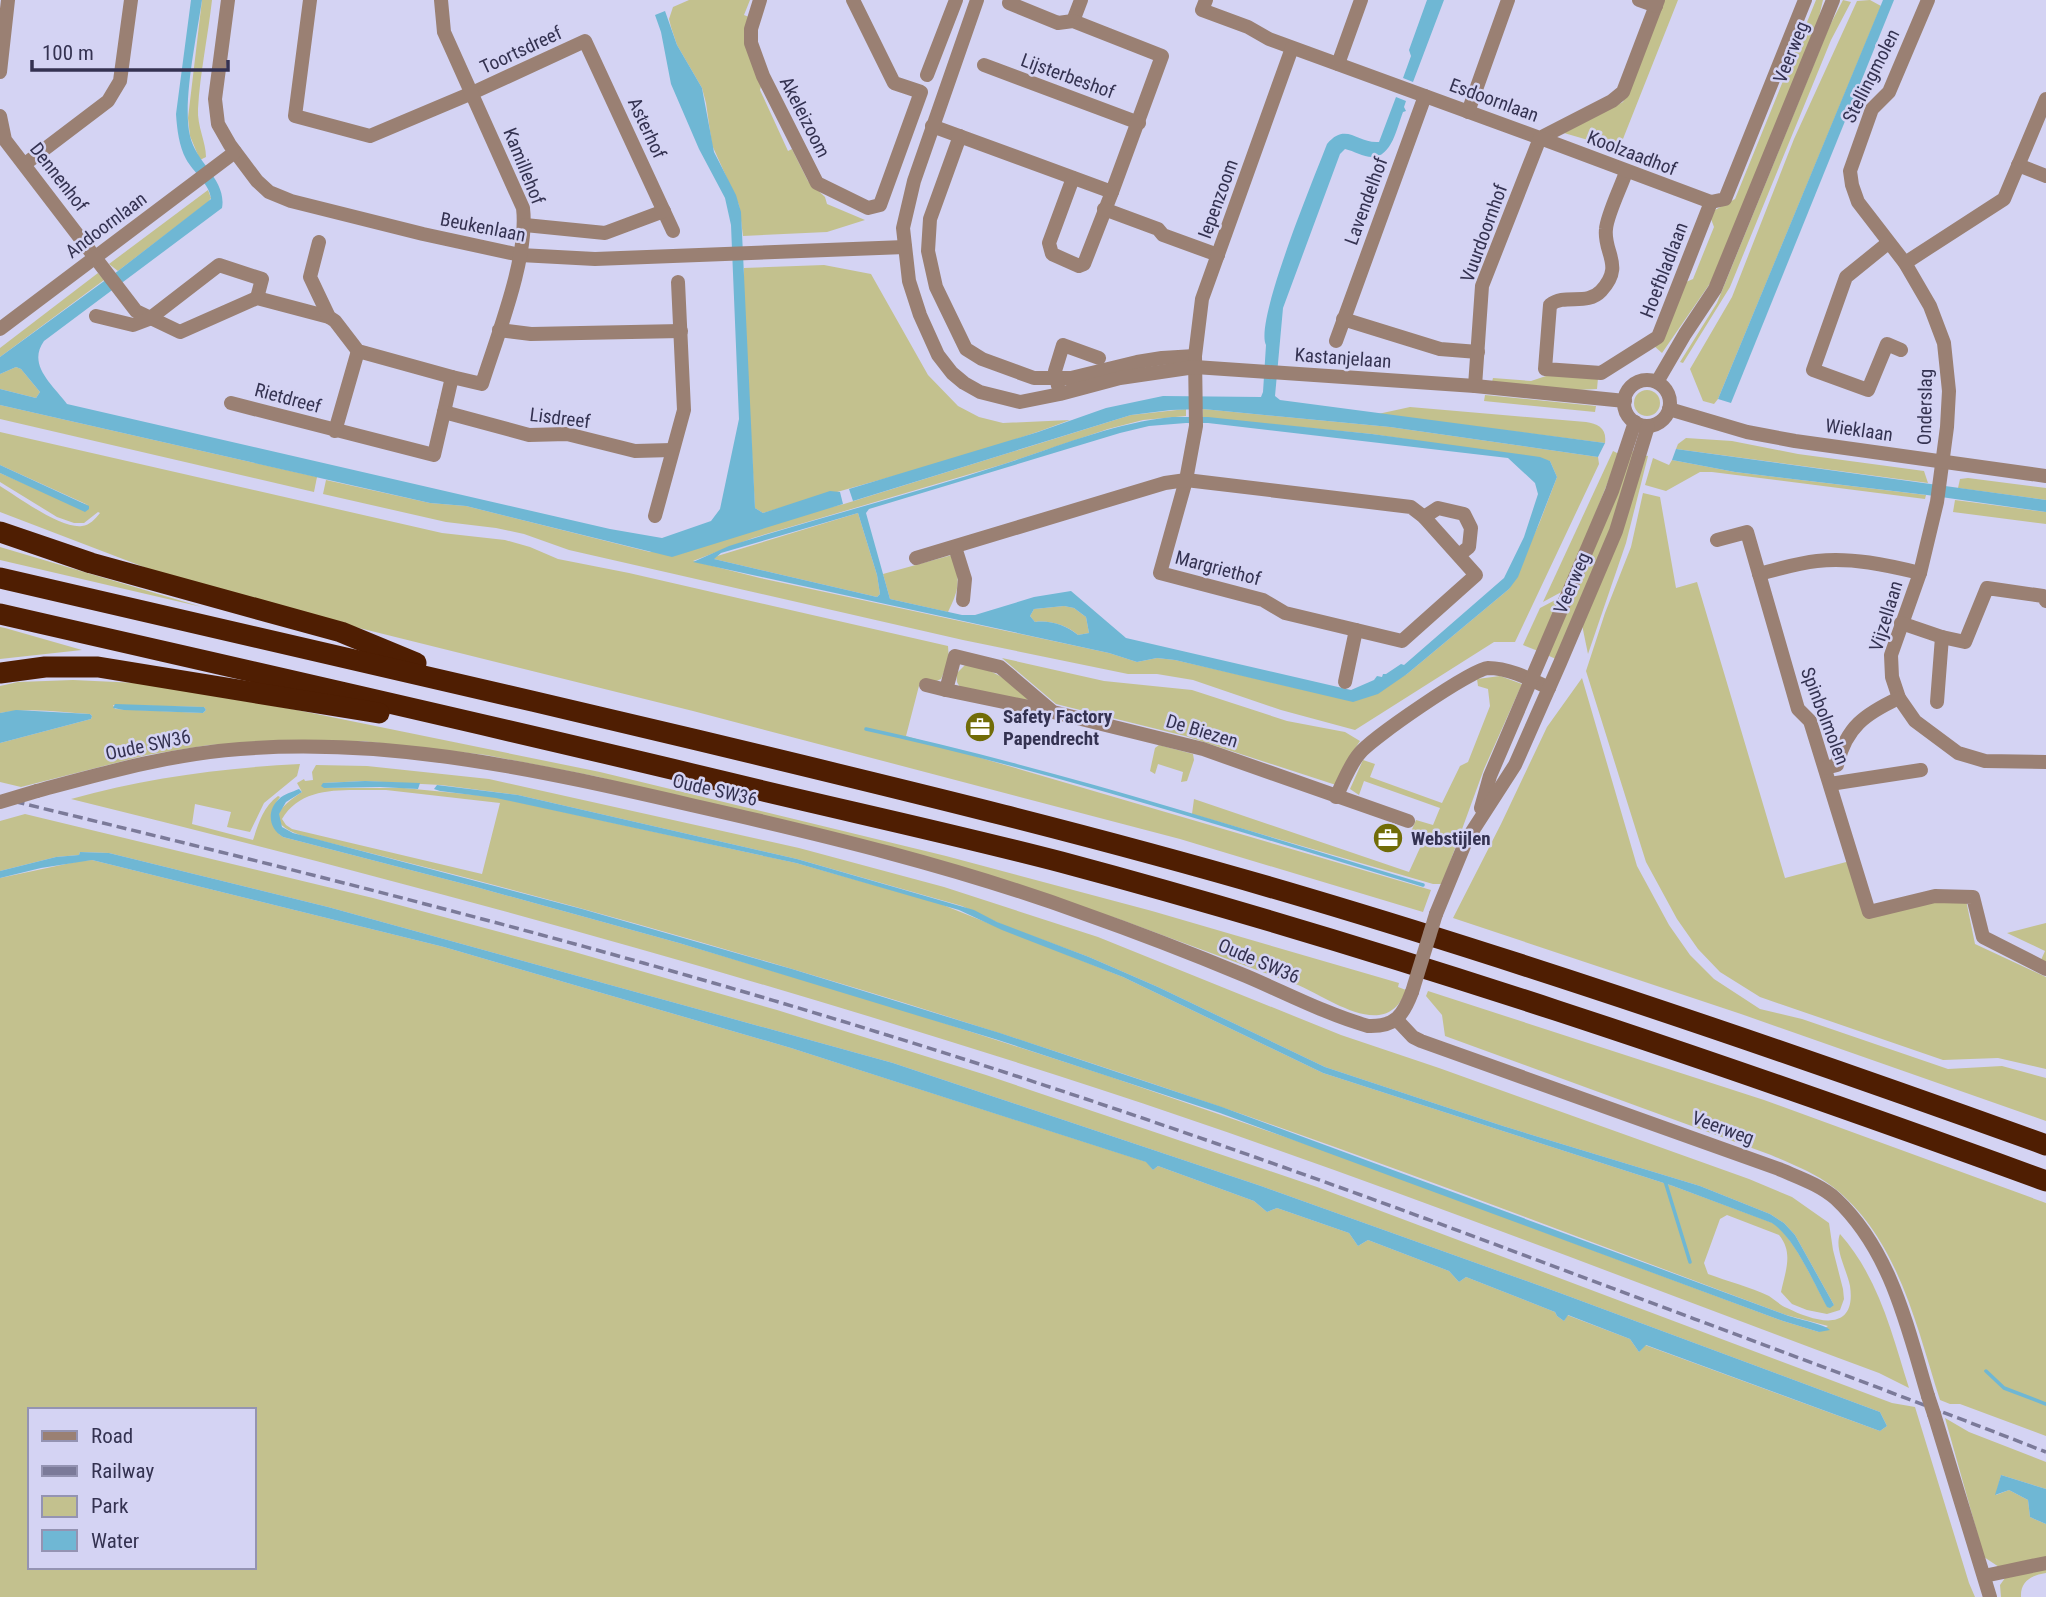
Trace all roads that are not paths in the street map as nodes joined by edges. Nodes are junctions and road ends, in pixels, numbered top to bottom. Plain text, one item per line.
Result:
1 (8, 0) edge
2 (131, 0) edge
3 (228, 0) edge
4 (310, 0) edge
5 (441, 0) edge
6 (760, 0) edge
7 (853, 0) edge
8 (956, 0) edge
9 (978, 0) edge
10 (1080, 0) edge
11 (1206, 0) edge
12 (1361, 0) edge
13 (1508, 0) edge
14 (1639, 0) edge
15 (1805, 0) edge
16 (1833, 0) edge
17 (1928, 0) edge
18 (1009, 3) dead end
19 (1657, 3) edge
20 (1073, 21) junction
21 (585, 41) joint
22 (1292, 48) junction
23 (933, 59) junction
24 (1338, 64) junction
25 (984, 65) dead end
26 (955, 67) junction
27 (0, 72) edge
28 (927, 75) dead end
29 (472, 93) junction
30 (1425, 96) junction
31 (2046, 99) edge
32 (1468, 112) junction
33 (0, 116) edge
34 (1139, 123) junction
35 (932, 126) junction
36 (960, 136) junction
37 (1540, 138) junction
38 (3, 141) edge
39 (235, 152) junction
40 (25, 164) junction
41 (2018, 165) junction
42 (1626, 172) junction
43 (2046, 176) edge
44 (1073, 178) junction
45 (1112, 192) junction
46 (1711, 202) junction
47 (1104, 209) junction
48 (664, 211) junction
49 (525, 225) junction
50 (673, 231) dead end
51 (319, 242) dead end
52 (1888, 243) junction
53 (905, 247) junction
54 (520, 255) junction
55 (1218, 255) junction
56 (96, 257) junction
57 (1905, 263) junction
58 (678, 282) dead end
59 (257, 298) junction
60 (96, 316) dead end
61 (329, 317) junction
62 (149, 319) junction
63 (1343, 319) junction
64 (0, 329) edge
65 (499, 330) junction
66 (681, 331) junction
67 (1336, 341) dead end
68 (1901, 350) dead end
69 (358, 351) junction
70 (1478, 352) junction
71 (1099, 358) dead end
72 (1195, 362) junction
73 (452, 377) junction
74 (1056, 378) junction
75 (1657, 382) junction
76 (1475, 386) junction
77 (1060, 394) junction
78 (1625, 401) junction
79 (231, 403) dead end
80 (1669, 409) junction
81 (444, 412) junction
82 (1642, 424) junction
83 (335, 431) junction
84 (672, 450) junction
85 (1943, 461) junction
86 (2046, 476) edge
87 (1186, 480) junction
88 (656, 516) dead end
89 (1424, 517) junction
90 (0, 532) edge
91 (1717, 540) dead end
92 (955, 547) junction
93 (1459, 555) junction
94 (916, 558) dead end
95 (1920, 573) junction
96 (1759, 574) junction
97 (0, 578) edge
98 (963, 600) dead end
99 (2046, 601) edge
100 (0, 614) edge
101 (1901, 622) junction
102 (1356, 629) junction
103 (1942, 637) junction
104 (0, 673) edge
105 (1532, 680) junction
106 (1345, 682) dead end
107 (926, 685) dead end
108 (473, 687) junction
109 (1549, 688) junction
110 (946, 690) junction
111 (1899, 698) junction
112 (1937, 702) dead end
113 (1054, 712) junction
114 (527, 734) junction
115 (2046, 762) edge
116 (1825, 768) junction
117 (1921, 770) dead end
118 (1830, 784) junction
119 (1336, 797) junction
120 (0, 802) edge
121 (1408, 821) dead end
122 (1477, 823) junction
123 (2046, 969) edge
124 (1396, 1019) junction
125 (2046, 1145) edge
126 (2046, 1181) edge
127 (2046, 1563) edge
128 (1984, 1576) junction
129 (1990, 1597) edge

1 - 27 street
2 - 40 street
3 - 39 street, Beukenlaan
4 - 29 street, Toortsdreef
5 - 29 street, Kamillehof
6 - 7 street, Akeleizoom
8 - 23 street
9 - 26 street, Kastanjelaan
10 - 20 street
11 - 22 street
12 - 24 street
13 - 32 street
14 - 19 street
15 - 46 street, Hoefbladlaan
16 - 75 street, Veerweg
17 - 52 street, Stellingmolen
18 - 20 street
19 - 37 street, Esdoornlaan
20 - 34 street
21 - 29 street, Toortsdreef
21 - 48 street, Asterhof
22 - 24 street, Esdoornlaan
22 - 55 street, Iepenzoom
23 - 26 street
23 - 28 street
24 - 30 street, Esdoornlaan
25 - 34 street, Lijsterbeshof
26 - 35 street, Kastanjelaan
29 - 49 street, Kamillehof
30 - 32 street, Esdoornlaan
30 - 63 street, Lavendelhof
31 - 41 street
32 - 37 street, Esdoornlaan
33 - 38 street, Dennenhof
34 - 45 street
35 - 36 street
35 - 53 street, Kastanjelaan
36 - 44 street
36 - 74 street, Kastanjelaan
37 - 42 street, Koolzaadhof
37 - 70 street, Vuurdoornhof
38 - 40 street, Dennenhof
39 - 54 street, Beukenlaan
39 - 56 street, Andoornlaan
40 - 56 street, Dennenhof
41 - 43 street
41 - 57 street
42 - 46 street, Koolzaadhof
42 - 46 street, Hoefbladlaan
44 - 45 street
44 - 47 street
45 - 47 street
47 - 55 street
48 - 49 street, Beukenlaan
48 - 50 street, Asterhof
49 - 54 street, Kamillehof
51 - 61 street
52 - 57 street, Onderslag
52 - 68 street
53 - 54 street, Beukenlaan
53 - 77 street, Kastanjelaan
54 - 65 street
55 - 72 street, Iepenzoom
56 - 62 street, Dennenhof
56 - 64 street, Andoornlaan
57 - 85 street, Onderslag
58 - 66 street
59 - 61 street
59 - 62 street
59 - 62 street
60 - 62 street
61 - 69 street
63 - 67 street, Lavendelhof
63 - 70 street
65 - 66 street
65 - 73 street
66 - 84 street
69 - 73 street
69 - 83 street, Rietdreef
70 - 76 street, Vuurdoornhof
71 - 74 street
72 - 74 street, Kastanjelaan
72 - 76 street, Kastanjelaan
72 - 77 street, Kastanjelaan
72 - 87 street, Margriethof
73 - 81 street
74 - 77 street
75 - 78 street
75 - 80 street
76 - 78 street, Kastanjelaan
78 - 82 street
79 - 83 street, Rietdreef
80 - 82 street
80 - 85 street, Wieklaan
81 - 83 street, Rietdreef
81 - 84 street, Lisdreef
82 - 105 street, Veerweg
82 - 109 street, Veerweg
84 - 88 street
85 - 86 street, Wieklaan
85 - 95 street, Vijzellaan
87 - 89 street, Margriethof
87 - 92 street, Margriethof
87 - 102 street, Margriethof
89 - 93 street, Margriethof
89 - 93 street, Margriethof
90 - 108 highway
91 - 96 street, Spinbolmolen
92 - 94 street, Margriethof
92 - 98 street
93 - 102 street, Margriethof
95 - 96 street
95 - 101 street, Vijzellaan
96 - 116 street, Spinbolmolen
97 - 108 highway
99 - 103 street
100 - 114 highway
101 - 103 street
101 - 111 street, Vijzellaan
102 - 106 street
103 - 112 street
104 - 114 highway
105 - 109 street
105 - 119 street
105 - 122 street, Veerweg
107 - 110 street
108 - 125 highway
109 - 122 street, Veerweg
110 - 113 street, De Biezen
110 - 113 street, De Biezen
111 - 115 street, Vijzellaan
111 - 116 street
113 - 119 street, De Biezen
114 - 126 highway
116 - 118 street, Spinbolmolen
117 - 118 street
118 - 123 street, Spinbolmolen
119 - 121 street, De Biezen
120 - 124 street, Oude SW36, bridge
122 - 124 street, Veerweg, bridge
124 - 128 street, Veerweg, bridge
127 - 128 street
128 - 129 street, Veerweg

